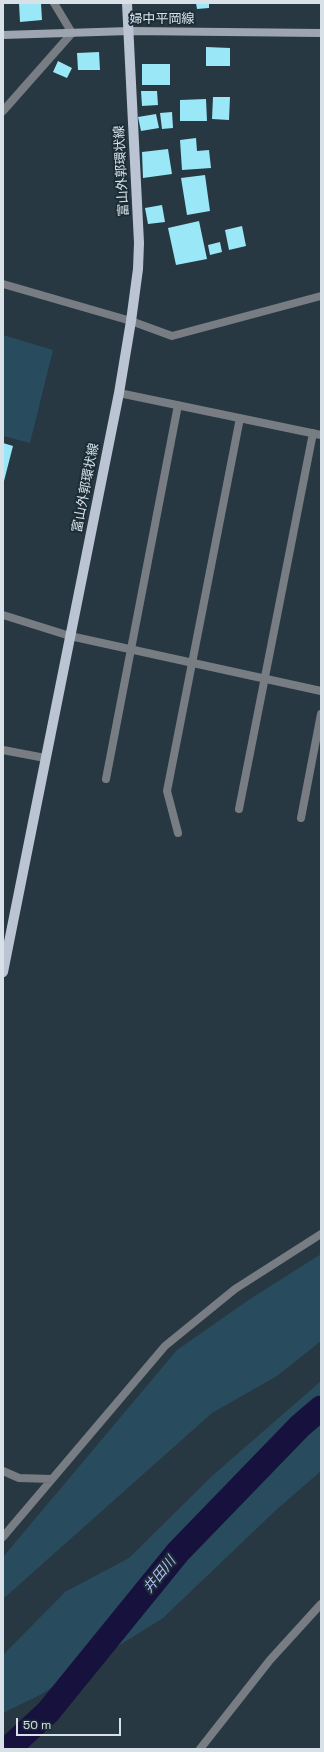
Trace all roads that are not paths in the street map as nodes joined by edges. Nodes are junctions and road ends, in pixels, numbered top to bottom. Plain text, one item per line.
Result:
1 (54, 3) edge
2 (127, 3) edge
3 (129, 31) junction
4 (72, 33) junction
5 (321, 33) edge
6 (3, 35) edge
7 (3, 111) edge
8 (3, 284) edge
9 (321, 296) edge
10 (131, 321) junction
11 (119, 393) junction
12 (178, 405) junction
13 (240, 418) junction
14 (317, 434) edge
15 (3, 615) edge
16 (70, 636) junction
17 (131, 650) junction
18 (193, 664) junction
19 (264, 680) junction
20 (321, 691) edge
21 (321, 714) edge
22 (3, 750) edge
23 (45, 758) junction
24 (106, 779) dead end
25 (239, 809) dead end
26 (301, 818) dead end
27 (178, 833) dead end
28 (3, 972) edge
29 (321, 1234) edge
30 (3, 1471) edge
31 (52, 1479) junction
32 (3, 1537) edge
33 (321, 1604) edge
34 (200, 1749) edge

1 - 4 street
2 - 3 main road, 富山外郭環状線
3 - 4 main road, 婦中平岡線
3 - 5 main road, 婦中平岡線
3 - 10 main road, 富山外郭環状線
4 - 6 main road, 婦中平岡線
4 - 7 street
8 - 10 street
9 - 10 street
10 - 11 main road, 富山外郭環状線
11 - 12 street
11 - 16 main road, 富山外郭環状線
12 - 13 street
12 - 17 street
13 - 14 street
13 - 18 street
14 - 19 street
15 - 16 street
16 - 17 street
16 - 23 main road, 富山外郭環状線
17 - 18 street
17 - 24 street
18 - 19 street
18 - 27 street
19 - 20 street
19 - 25 street
21 - 26 street
22 - 23 street
23 - 28 main road, 富山外郭環状線
29 - 31 street
30 - 31 street
31 - 32 street
33 - 34 street

